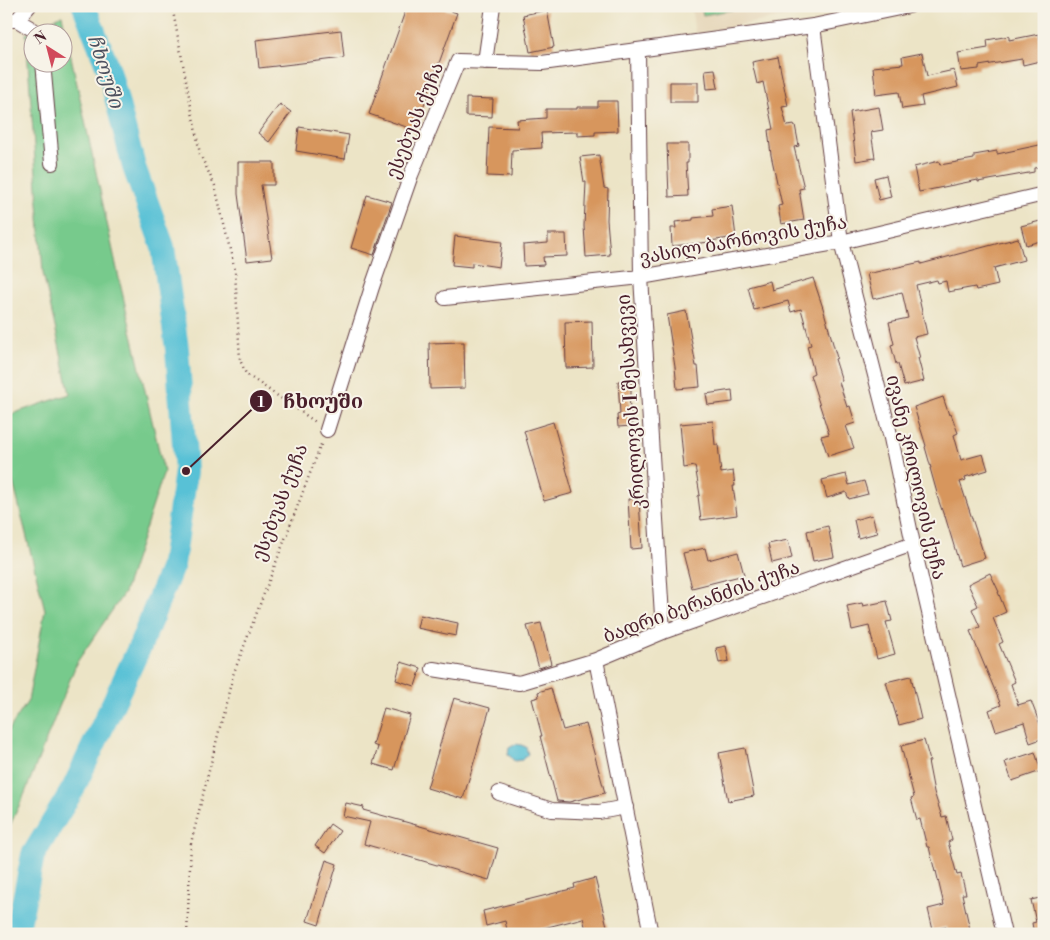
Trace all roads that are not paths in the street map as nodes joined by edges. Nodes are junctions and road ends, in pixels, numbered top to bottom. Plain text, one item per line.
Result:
1 (29, 6) edge
2 (493, 6) edge
3 (909, 6) edge
4 (12, 20) edge
5 (813, 26) junction
6 (638, 50) junction
7 (485, 62) junction
8 (44, 72) edge
9 (52, 163) dead end
10 (1044, 194) edge
11 (841, 242) junction
12 (641, 277) junction
13 (445, 298) dead end
14 (327, 430) road end
15 (913, 544) junction
16 (663, 632) junction
17 (596, 660) junction
18 (433, 669) dead end
19 (499, 793) dead end
20 (626, 807) junction
21 (651, 934) edge
22 (1004, 934) edge

1 - 4 street
2 - 7 street
3 - 5 street, ესებუას ქუჩა
5 - 6 street, ესებუას ქუჩა
5 - 11 street, ივანე კრილოვის ქუჩა
6 - 7 street, ესებუას ქუჩა
6 - 12 street, კრილოვის I შესახვევი
7 - 14 street, ესებუას ქუჩა
8 - 9 street
10 - 11 street, ვასილ ბარნოვის ქუჩა
11 - 12 street, ვასილ ბარნოვის ქუჩა
11 - 15 street, ივანე კრილოვის ქუჩა
12 - 13 street, ვასილ ბარნოვის ქუჩა
12 - 16 street, კრილოვის I შესახვევი
15 - 16 street, ბადრი ბერანძის ქუჩა
15 - 22 street, ივანე კრილოვის ქუჩა
16 - 17 street, ბადრი ბერანძის ქუჩა
17 - 18 street
17 - 20 street, ბადრი ბერანძის ქუჩა
19 - 20 street
20 - 21 street, ბადრი ბერანძის ქუჩა

